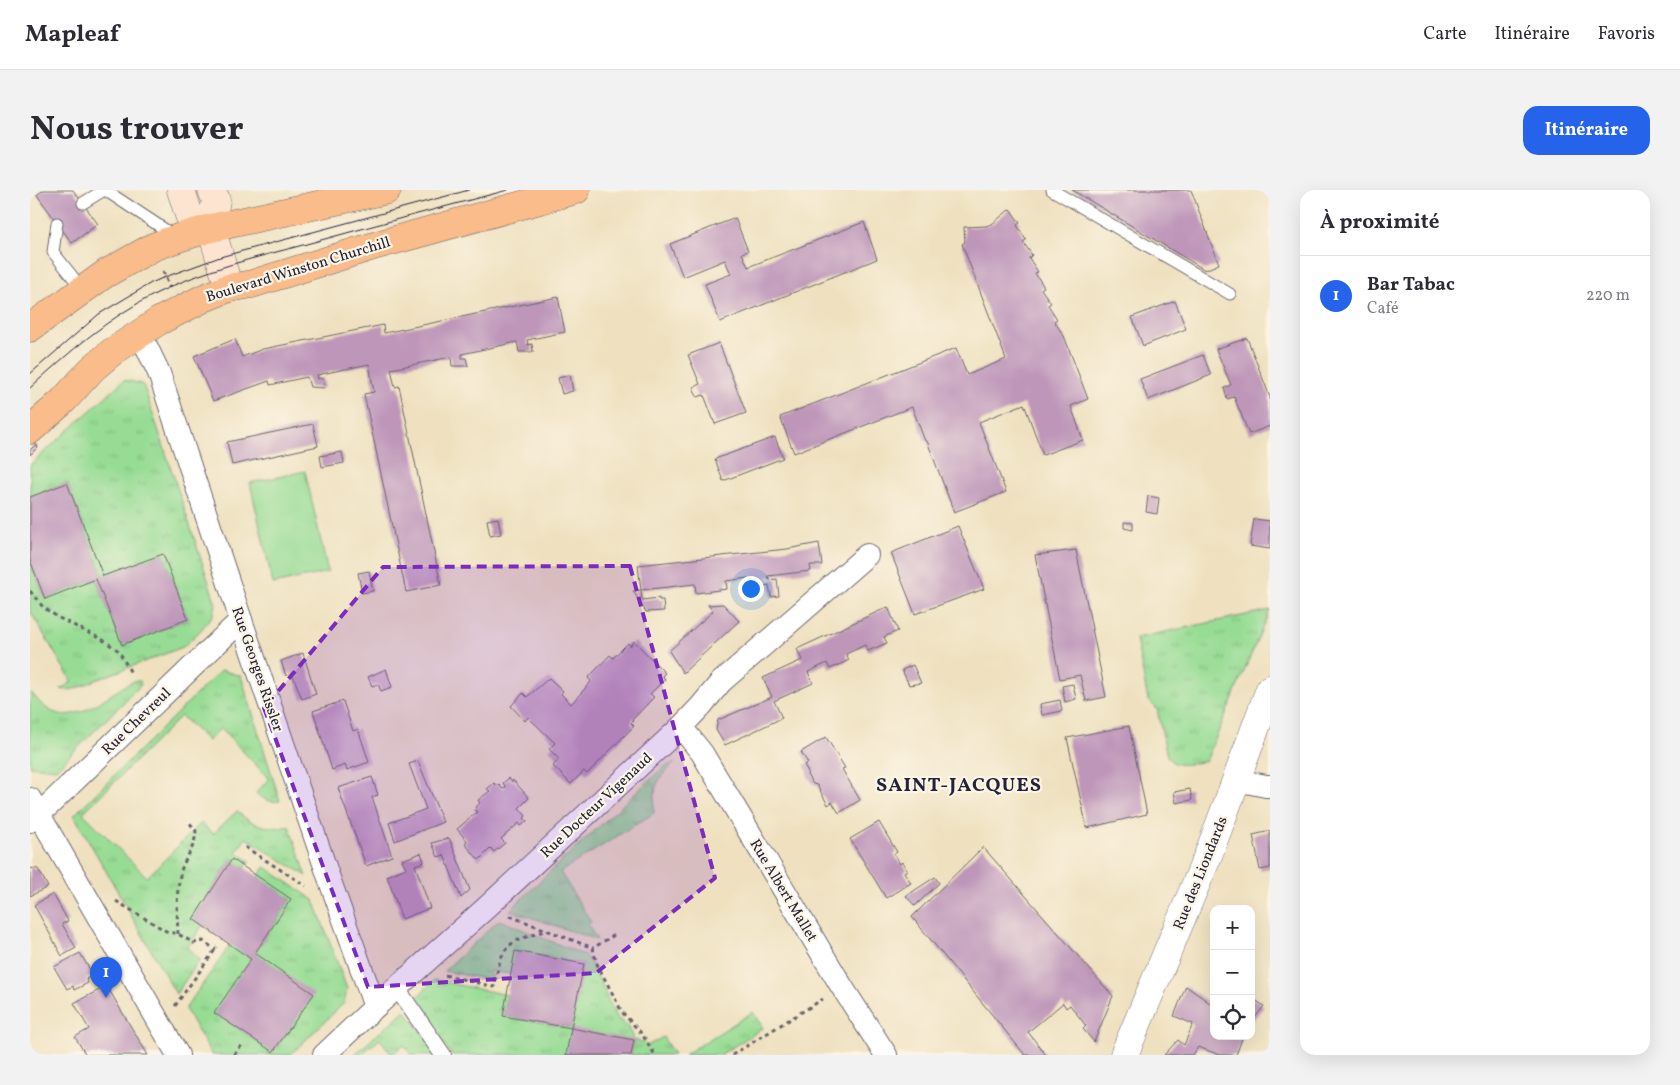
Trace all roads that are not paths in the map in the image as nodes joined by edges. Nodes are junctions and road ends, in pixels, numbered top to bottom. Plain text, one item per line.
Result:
1 (105, 190) edge
2 (181, 190) edge
3 (212, 190) edge
4 (387, 190) edge
5 (576, 190) edge
6 (1052, 190) edge
7 (83, 203) dead end
8 (57, 223) dead end
9 (211, 228) junction
10 (178, 238) junction
11 (229, 288) junction
12 (83, 290) junction
13 (1230, 294) dead end
14 (32, 322) edge
15 (140, 333) junction
16 (30, 430) edge
17 (867, 555) dead end
18 (241, 620) junction
19 (1270, 689) edge
20 (681, 727) junction
21 (1236, 780) junction
22 (1270, 786) edge
23 (33, 811) edge
24 (396, 987) junction
25 (375, 1007) junction
26 (178, 1055) edge
27 (324, 1055) edge
28 (443, 1055) edge
29 (886, 1055) edge
30 (1124, 1055) edge

1 - 7 lane
1 - 10 lane
2 - 9 main road
3 - 9 main road
4 - 9 main road
5 - 11 main road, Boulevard Winston Churchill
6 - 13 lane
8 - 12 lane
9 - 10 main road
9 - 11 main road
10 - 12 main road
11 - 15 main road, Boulevard Winston Churchill
12 - 14 main road
15 - 16 main road, Boulevard Winston Churchill
15 - 18 street, Rue Georges Rissler
17 - 20 street, Rue Docteur Vigenaud
18 - 23 street, Rue Chevreul
18 - 25 street, Rue Georges Rissler
19 - 21 street, Rue des Liondards
20 - 24 street, Rue Docteur Vigenaud
20 - 29 street, Rue Albert Mallet
21 - 22 street
21 - 30 street, Rue des Liondards
23 - 26 street
24 - 25 street, Rue Docteur Vigenaud
24 - 28 street
25 - 27 street, Rue Docteur Vigenaud

